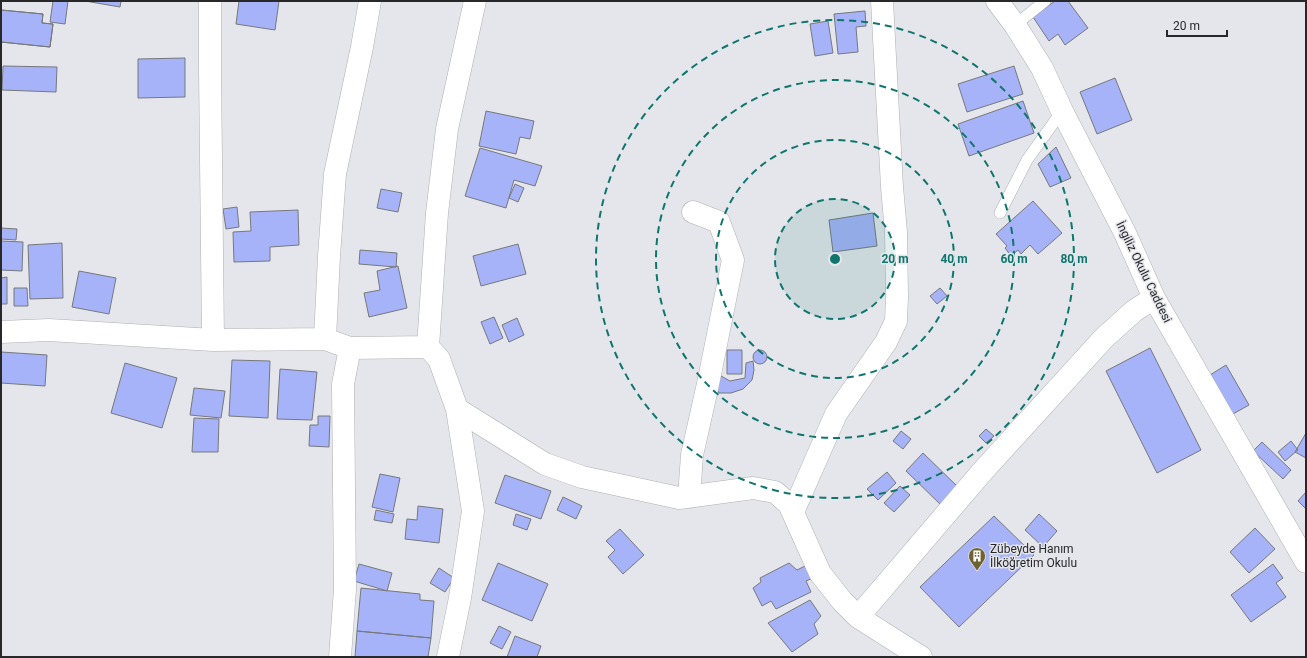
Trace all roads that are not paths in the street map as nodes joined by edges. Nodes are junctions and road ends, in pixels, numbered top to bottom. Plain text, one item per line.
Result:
1 (210, 1) edge
2 (370, 1) edge
3 (475, 1) edge
4 (882, 1) edge
5 (997, 1) edge
6 (1045, 1) edge
7 (1015, 25) junction
8 (1062, 111) junction
9 (693, 212) dead end
10 (1000, 213) dead end
11 (1154, 298) junction
12 (1, 332) edge
13 (325, 339) junction
14 (213, 340) junction
15 (350, 348) junction
16 (428, 348) junction
17 (457, 410) junction
18 (690, 497) junction
19 (793, 512) junction
20 (1306, 562) edge
21 (858, 617) junction
22 (340, 657) edge
23 (448, 657) edge
24 (921, 657) edge

1 - 14 street
2 - 13 street
3 - 16 street
4 - 19 street
5 - 7 street, İngiliz Okulu Caddesi
6 - 7 lane
7 - 8 street, İngiliz Okulu Caddesi
8 - 10 lane
8 - 11 street, İngiliz Okulu Caddesi
9 - 18 street
11 - 20 street, İngiliz Okulu Caddesi
11 - 21 street
12 - 14 street
13 - 14 street
13 - 15 street
15 - 16 street
15 - 22 street
16 - 17 street
17 - 18 street
17 - 23 street
18 - 19 street
19 - 21 street
21 - 24 street

